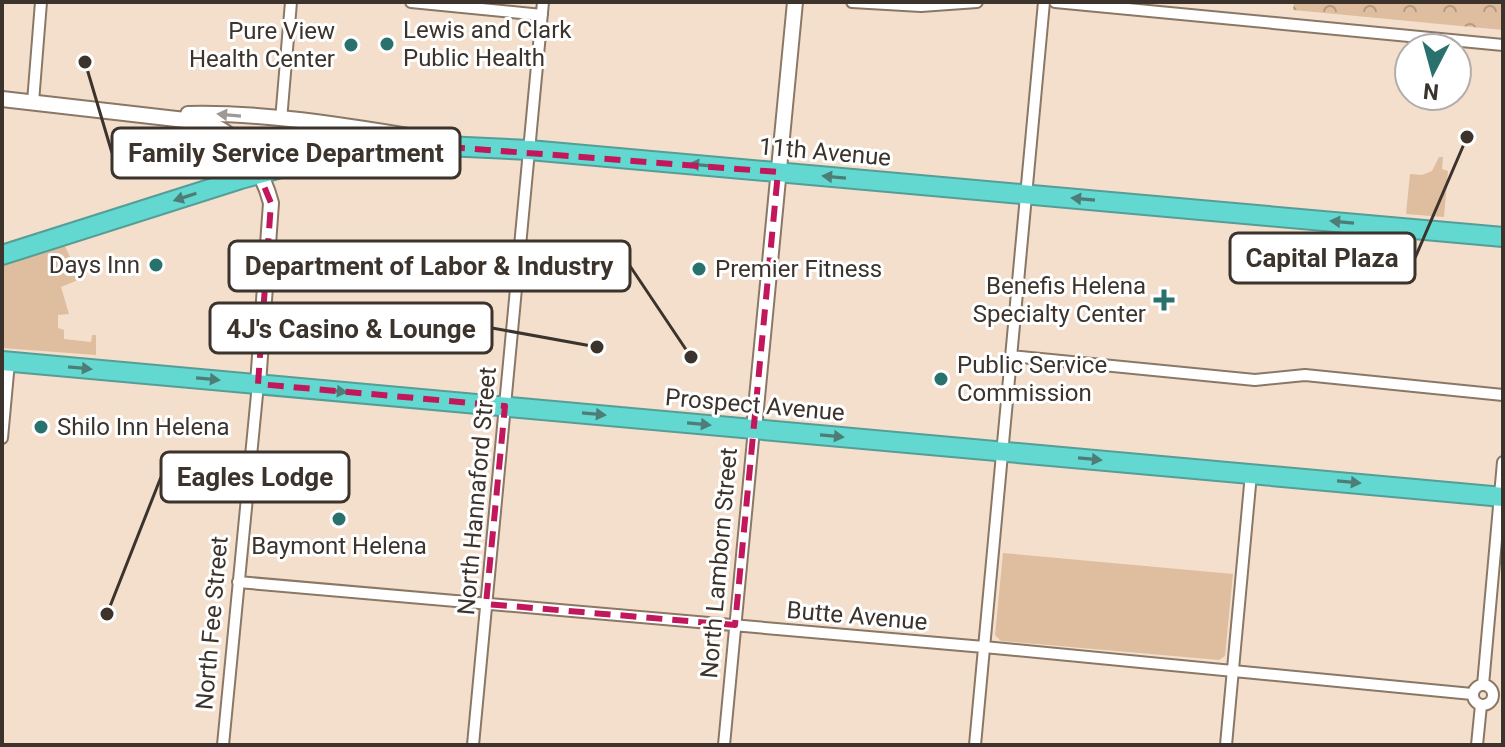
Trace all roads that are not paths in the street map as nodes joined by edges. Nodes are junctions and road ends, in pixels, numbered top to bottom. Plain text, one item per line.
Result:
1 (41, 2) edge
2 (291, 2) edge
3 (411, 2) edge
4 (543, 2) edge
5 (795, 2) edge
6 (852, 2) edge
7 (973, 2) edge
8 (1044, 2) edge
9 (1055, 2) edge
10 (542, 15) junction
11 (1503, 45) edge
12 (2, 99) edge
13 (33, 102) junction
14 (144, 116) junction
15 (281, 120) junction
16 (473, 146) junction
17 (529, 150) junction
18 (778, 172) junction
19 (259, 174) junction
20 (1027, 194) junction
21 (1503, 237) edge
22 (44, 241) junction
23 (2, 248) edge
24 (2, 255) edge
25 (1011, 356) junction
26 (6, 361) edge
27 (258, 384) junction
28 (1503, 395) edge
29 (505, 406) junction
30 (754, 429) junction
31 (2, 438) edge
32 (1002, 451) junction
33 (1503, 462) edge
34 (1251, 474) junction
35 (1501, 496) edge
36 (238, 582) junction
37 (486, 604) junction
38 (735, 625) junction
39 (984, 647) junction
40 (1233, 671) junction
41 (1483, 685) junction
42 (1472, 694) junction
43 (1498, 696) edge
44 (1481, 705) junction
45 (223, 745) edge
46 (473, 745) edge
47 (724, 745) edge
48 (975, 745) edge
49 (1226, 745) edge
50 (1477, 745) edge

1 - 13 street
2 - 15 street
3 - 10 street
4 - 10 street, North Hannaford Street
5 - 18 main road, North Lamborn Street
6 - 7 street
8 - 20 street
9 - 11 street
10 - 17 street, North Hannaford Street
12 - 13 main road, 11th Avenue
13 - 14 main road, 11th Avenue
15 -> 14 main road, 11th Avenue
14 - 19 main road, 11th Avenue
15 - 16 main road, 11th Avenue
16 - 17 highway, 11th Avenue
16 - 19 highway
18 -> 17 highway, 11th Avenue
17 - 29 street, North Hannaford Street
20 -> 18 highway, 11th Avenue
18 - 30 main road, North Lamborn Street
19 -> 22 highway
19 - 27 main road, North Fee Street
21 -> 20 highway, 11th Avenue
20 - 25 street
22 - 23 highway
22 - 24 highway
25 - 28 street
25 - 32 street
26 -> 27 highway, Prospect Avenue
26 - 31 street
27 -> 29 highway, Prospect Avenue
27 - 36 street, North Fee Street
29 -> 30 highway, Prospect Avenue
29 - 37 street, North Hannaford Street
30 -> 32 highway, Prospect Avenue
30 - 38 street, North Lamborn Street
32 -> 34 highway, Prospect Avenue
32 - 39 street
33 - 35 street
34 -> 35 highway, Prospect Avenue
34 - 40 street
35 - 41 street
36 - 37 street, Butte Avenue
36 - 45 street, North Fee Street
37 - 38 street, Butte Avenue
37 - 46 street, North Hannaford Street
38 - 39 street, Butte Avenue
38 - 47 street, North Lamborn Street
39 - 40 street, Butte Avenue
39 - 48 street
40 - 42 street, Butte Avenue
40 - 49 street
41 - 42 street
41 - 43 street
42 - 44 street
43 - 44 street
44 - 50 street

